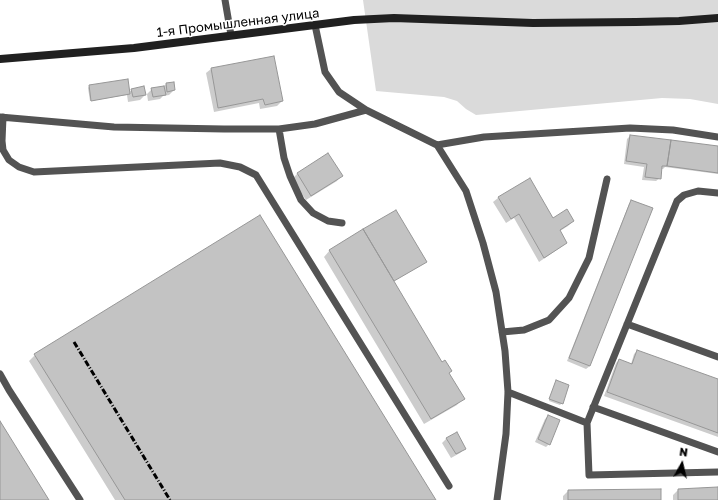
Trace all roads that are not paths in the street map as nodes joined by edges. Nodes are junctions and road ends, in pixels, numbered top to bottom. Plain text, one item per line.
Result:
1 (225, 0) edge
2 (718, 18) edge
3 (315, 25) junction
4 (231, 35) junction
5 (0, 59) edge
6 (366, 110) junction
7 (2, 117) edge
8 (279, 129) junction
9 (718, 137) edge
10 (437, 145) junction
11 (607, 179) dead end
12 (718, 193) edge
13 (342, 223) dead end
14 (627, 324) junction
15 (502, 332) junction
16 (718, 357) edge
17 (0, 374) edge
18 (508, 392) junction
19 (593, 407) junction
20 (587, 423) junction
21 (718, 452) edge
22 (718, 472) edge
23 (449, 486) dead end
24 (80, 500) edge
25 (497, 500) edge

1 - 4 lane
2 - 3 main road, 1-я Промышленная улица
3 - 4 main road, 1-я Промышленная улица
3 - 6 lane
4 - 5 main road, 1-я Промышленная улица
6 - 8 lane
6 - 10 lane
7 - 8 lane
7 - 23 lane
8 - 13 lane
9 - 10 lane
10 - 15 lane
11 - 15 lane
12 - 14 lane
14 - 16 lane
14 - 19 lane
15 - 18 lane
17 - 24 lane
18 - 20 lane
18 - 25 lane
19 - 20 lane
19 - 21 lane
20 - 22 lane

